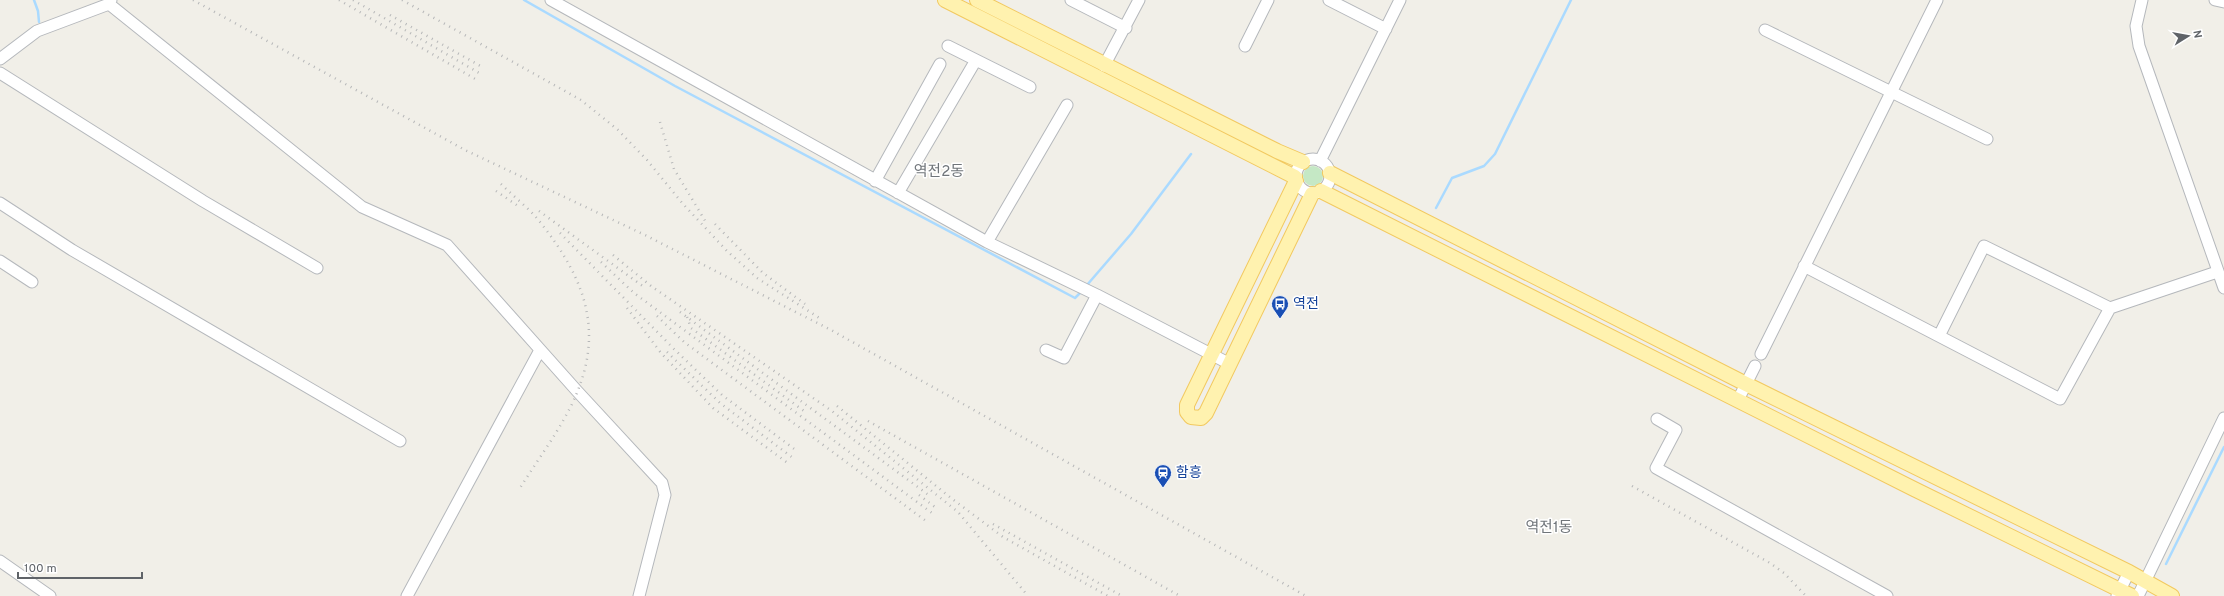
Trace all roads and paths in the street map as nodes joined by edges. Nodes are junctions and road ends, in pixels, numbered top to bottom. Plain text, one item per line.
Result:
1 (551, 0) edge
2 (945, 0) edge
3 (977, 0) edge
4 (1071, 0) edge
5 (1139, 0) edge
6 (1268, 0) edge
7 (1329, 0) edge
8 (1400, 0) edge
9 (1937, 0) edge
10 (2142, 0) edge
11 (2215, 0) edge
12 (110, 2) edge
13 (2224, 2) edge
14 (1126, 28) junction
15 (1386, 29) junction
16 (1765, 30) dead end
17 (948, 46) dead end
18 (1245, 46) dead end
19 (0, 59) edge
20 (976, 60) junction
21 (940, 64) dead end
22 (1104, 66) junction
23 (0, 73) edge
24 (1030, 87) dead end
25 (1891, 91) junction
26 (1067, 105) dead end
27 (1987, 139) dead end
28 (1320, 161) junction
29 (1302, 162) junction
30 (1330, 173) junction
31 (1296, 179) junction
32 (875, 181) junction
33 (898, 193) junction
34 (1317, 193) junction
35 (0, 203) edge
36 (987, 242) junction
37 (0, 261) edge
38 (1804, 266) junction
39 (317, 268) dead end
40 (2217, 272) junction
41 (32, 282) dead end
42 (2224, 288) edge
43 (1097, 295) junction
44 (2110, 308) junction
45 (1939, 336) junction
46 (540, 350) junction
47 (1046, 350) dead end
48 (1761, 354) dead end
49 (1212, 355) junction
50 (1230, 364) junction
51 (1754, 366) dead end
52 (1746, 384) junction
53 (1738, 400) junction
54 (2224, 418) edge
55 (1657, 419) dead end
56 (400, 441) dead end
57 (0, 561) edge
58 (2129, 572) junction
59 (2145, 581) junction
60 (2123, 594) edge
61 (50, 596) edge
62 (407, 596) edge
63 (640, 596) edge
64 (1887, 596) edge
65 (2138, 596) edge
66 (2172, 596) edge

1 - 32 street
2 - 31 main road
3 - 22 main road
4 - 14 street
5 - 14 street
6 - 18 street
7 - 15 street
8 - 15 street
9 - 25 street
10 - 40 street
11 - 13 street
12 - 19 street
12 - 46 street
14 - 22 street
15 - 28 street
16 - 25 street
17 - 20 street
20 - 24 street
20 - 33 street
21 - 32 street
22 - 29 main road
23 - 39 street
25 - 27 street
25 - 38 street
26 - 36 street
28 - 29 street
28 - 30 street
29 - 31 street
30 - 34 street
30 - 52 main road
31 - 34 street
31 - 49 main road
32 - 33 street
33 - 36 street
34 - 50 main road
34 - 53 main road
35 - 56 street
36 - 43 street
37 - 41 street
38 - 45 street
38 - 48 street
40 - 42 street
40 - 44 street
43 - 47 street
43 - 49 street
44 - 45 street
44 - 45 street
46 - 62 street
46 - 63 street
49 - 50 street
49 - 50 main road
51 - 52 street
52 - 53 street
52 - 58 main road
53 - 60 main road
54 - 59 street
55 - 64 street
57 - 61 street
58 - 59 main road
58 - 60 street
59 - 65 street
59 - 66 main road

